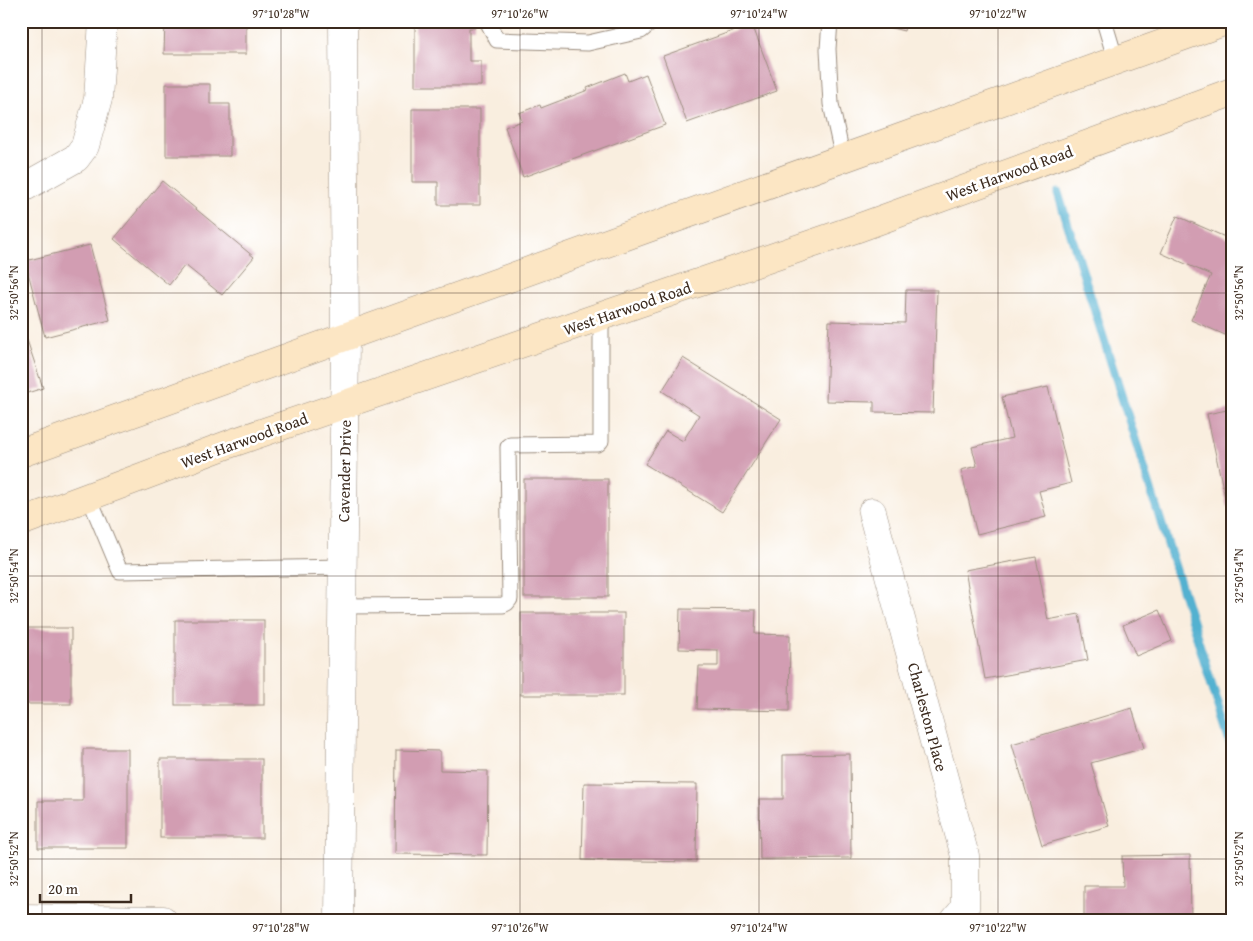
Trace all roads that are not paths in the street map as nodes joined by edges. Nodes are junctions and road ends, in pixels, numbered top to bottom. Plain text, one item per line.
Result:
1 (103, 21) edge
2 (343, 21) edge
3 (487, 21) edge
4 (653, 21) edge
5 (830, 21) edge
6 (1104, 21) edge
7 (1226, 21) edge
8 (1116, 61) junction
9 (1232, 92) edge
10 (843, 159) junction
11 (21, 189) edge
12 (601, 316) junction
13 (345, 338) junction
14 (345, 404) junction
15 (21, 453) edge
16 (89, 497) junction
17 (872, 512) dead end
18 (21, 522) edge
19 (343, 567) junction
20 (342, 606) junction
21 (21, 918) edge
22 (163, 920) edge
23 (339, 920) edge
24 (954, 920) edge

1 - 11 street
2 - 13 street, Cavender Drive
3 - 4 lane
5 - 10 lane
6 - 8 lane
7 - 8 main road
8 - 10 main road
9 - 12 main road, West Harwood Road
10 - 13 main road
12 - 14 main road, West Harwood Road
12 - 20 lane
13 - 14 street, Cavender Drive
13 - 15 main road
14 - 16 main road, West Harwood Road
14 - 19 street, Cavender Drive
16 - 18 main road, West Harwood Road
16 - 19 lane
17 - 24 street, Charleston Place
19 - 20 street, Cavender Drive
20 - 23 street, Cavender Drive
21 - 22 street

